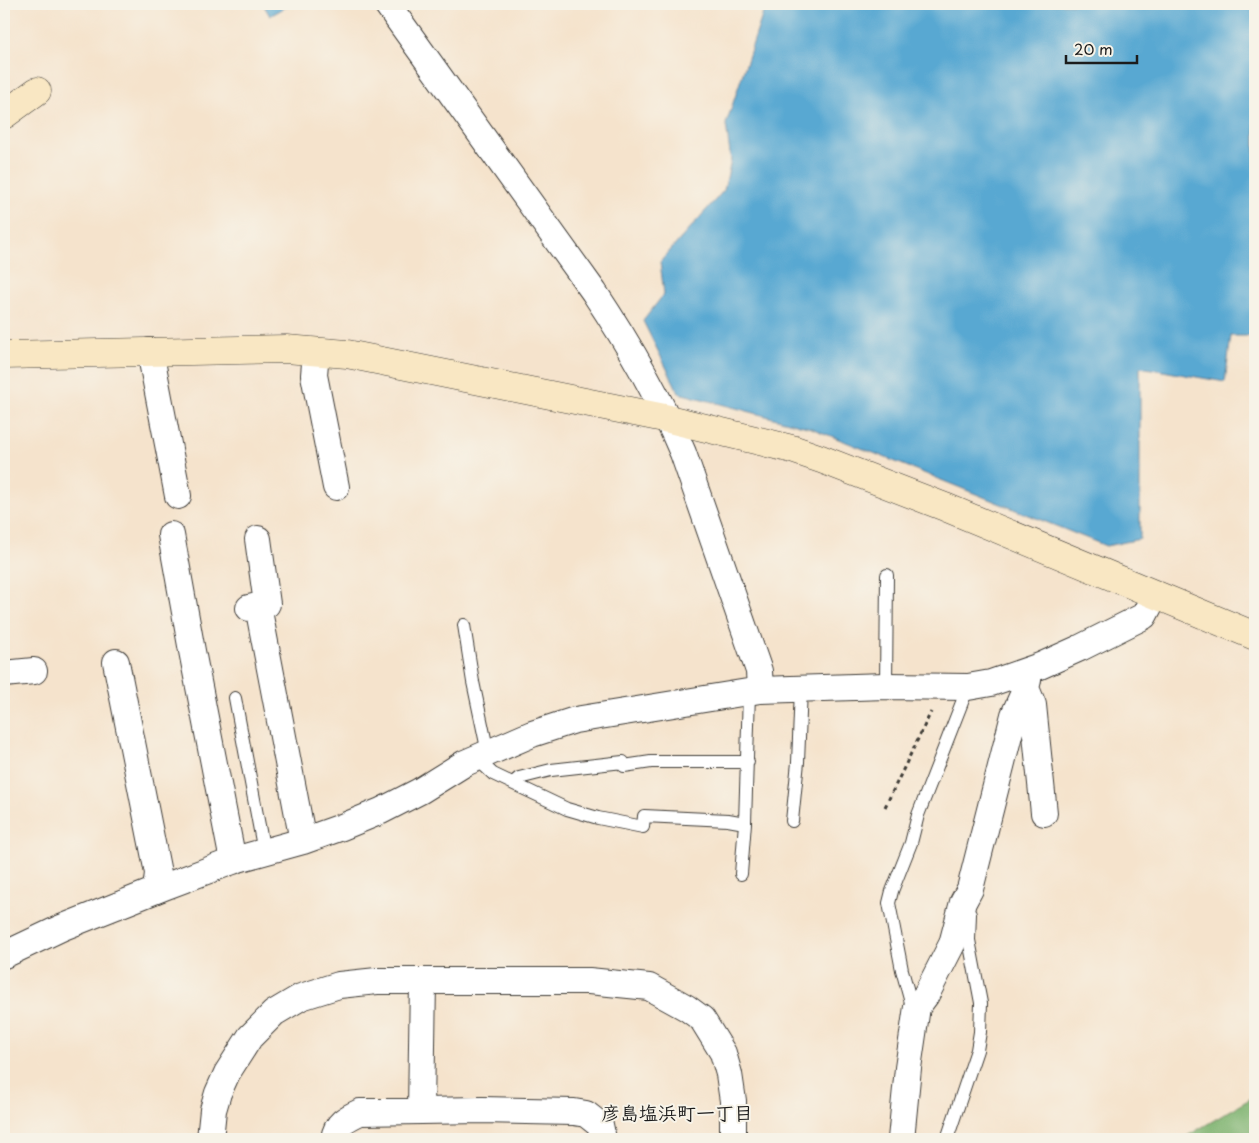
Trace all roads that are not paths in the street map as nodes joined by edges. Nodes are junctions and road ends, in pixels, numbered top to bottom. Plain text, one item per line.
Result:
1 (387, 4) edge
2 (37, 91) dead end
3 (4, 115) edge
4 (150, 351) junction
5 (316, 351) junction
6 (4, 355) edge
7 (669, 419) junction
8 (336, 487) dead end
9 (178, 496) dead end
10 (172, 534) dead end
11 (258, 539) dead end
12 (887, 576) dead end
13 (1155, 595) junction
14 (464, 625) dead end
15 (1255, 636) edge
16 (116, 662) dead end
17 (34, 671) dead end
18 (4, 674) edge
19 (1028, 680) junction
20 (886, 686) junction
21 (956, 687) junction
22 (800, 689) junction
23 (755, 692) junction
24 (235, 698) dead end
25 (482, 755) junction
26 (748, 762) junction
27 (513, 783) junction
28 (1044, 813) dead end
29 (792, 821) dead end
30 (745, 823) junction
31 (302, 841) junction
32 (264, 852) junction
33 (233, 861) junction
34 (741, 874) dead end
35 (970, 889) junction
36 (156, 890) junction
37 (4, 955) edge
38 (423, 981) junction
39 (915, 1016) junction
40 (421, 1111) junction
41 (210, 1139) edge
42 (334, 1139) edge
43 (603, 1139) edge
44 (733, 1139) edge
45 (901, 1139) edge
46 (947, 1139) edge

1 - 7 street
2 - 3 street
4 - 5 street
4 - 6 street
4 - 9 street
5 - 7 street
5 - 8 street
7 - 13 street
7 - 23 street
10 - 33 street
11 - 31 street
12 - 20 lane
13 - 15 street
13 - 19 street
14 - 25 lane
16 - 36 street
17 - 18 street
19 - 21 street
19 - 28 street
19 - 35 street
20 - 21 street
20 - 22 street
21 - 39 lane
22 - 23 street
22 - 29 lane
23 - 25 street
23 - 26 lane
24 - 32 lane
25 - 27 lane
25 - 31 street
26 - 27 lane
26 - 30 lane
27 - 30 lane
30 - 34 lane
31 - 32 street
32 - 33 street
33 - 36 street
35 - 39 street
35 - 46 lane
36 - 37 street
38 - 40 street
38 - 41 street
38 - 44 street
39 - 45 street
40 - 42 street
40 - 43 street

